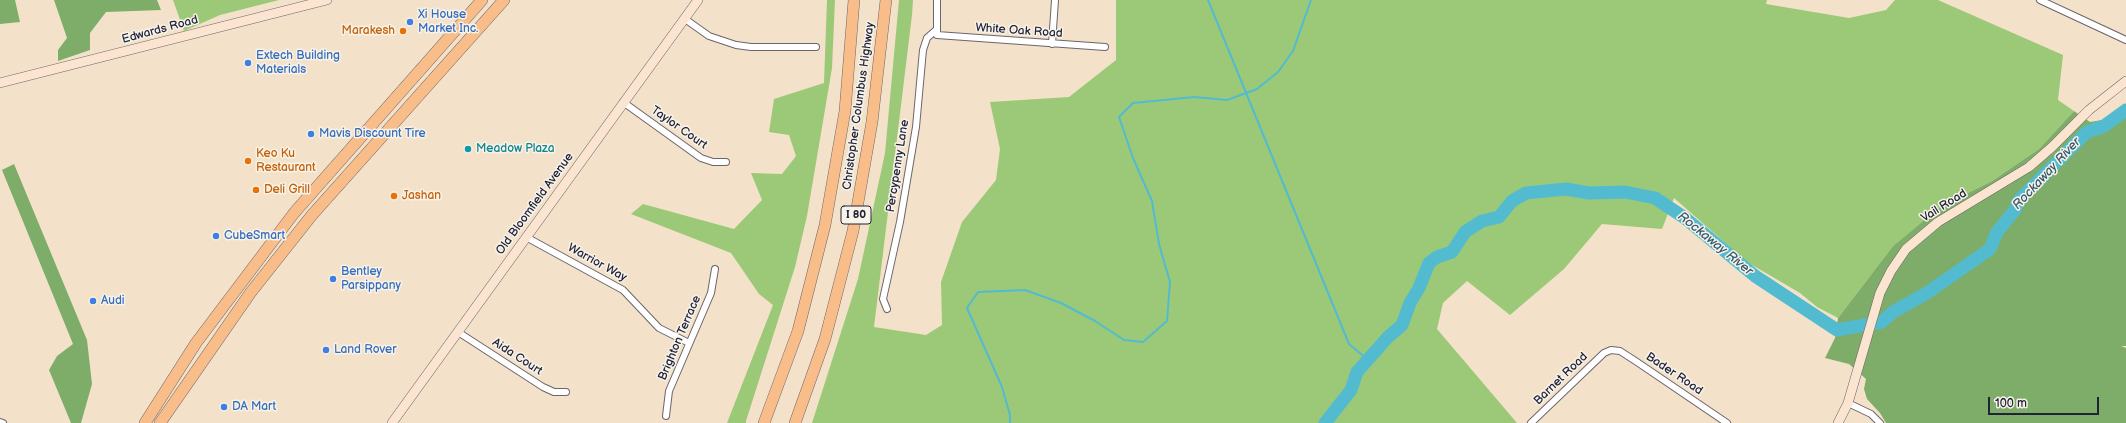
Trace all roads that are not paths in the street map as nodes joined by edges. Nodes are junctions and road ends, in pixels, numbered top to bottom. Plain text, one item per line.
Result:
1 (327, 0) edge
2 (482, 0) edge
3 (504, 0) edge
4 (698, 0) edge
5 (854, 0) edge
6 (886, 0) edge
7 (936, 0) edge
8 (1055, 0) edge
9 (2040, 0) edge
10 (685, 20) junction
11 (936, 30) junction
12 (2126, 40) edge
13 (1052, 44) junction
14 (816, 47) dead end
15 (1105, 47) dead end
16 (2126, 81) edge
17 (0, 83) edge
18 (623, 102) junction
19 (726, 162) dead end
20 (526, 237) junction
21 (715, 269) dead end
22 (887, 310) dead end
23 (458, 332) junction
24 (689, 343) junction
25 (1606, 352) joint
26 (566, 392) dead end
27 (1848, 403) junction
28 (666, 416) dead end
29 (145, 423) edge
30 (160, 423) edge
31 (392, 423) edge
32 (764, 423) edge
33 (795, 423) edge
34 (1531, 423) edge
35 (1727, 423) edge
36 (1838, 423) edge
37 (1880, 423) edge

1 - 17 street, Edwards Road
2 - 29 highway
3 - 30 highway
4 - 10 street, Old Bloomfield Avenue
5 - 32 highway, Christopher Columbus Highway / I 80
6 - 33 highway, Christopher Columbus Highway / I 80
7 - 11 street
8 - 13 street
9 - 12 street
10 - 14 street
10 - 18 street, Old Bloomfield Avenue
11 - 13 street, White Oak Road
11 - 22 street, Percypenny Lane
13 - 15 street, White Oak Road
16 - 27 street, Vail Road
18 - 19 street, Taylor Court
18 - 20 street, Old Bloomfield Avenue
20 - 23 street, Old Bloomfield Avenue
20 - 24 street, Warrior Way
21 - 24 street, Brighton Terrace
23 - 26 street, Aida Court
23 - 31 street, Old Bloomfield Avenue
24 - 28 street, Brighton Terrace
25 - 34 street, Barnet Road
25 - 35 street, Bader Road
27 - 36 street, Vail Road
27 - 37 street

